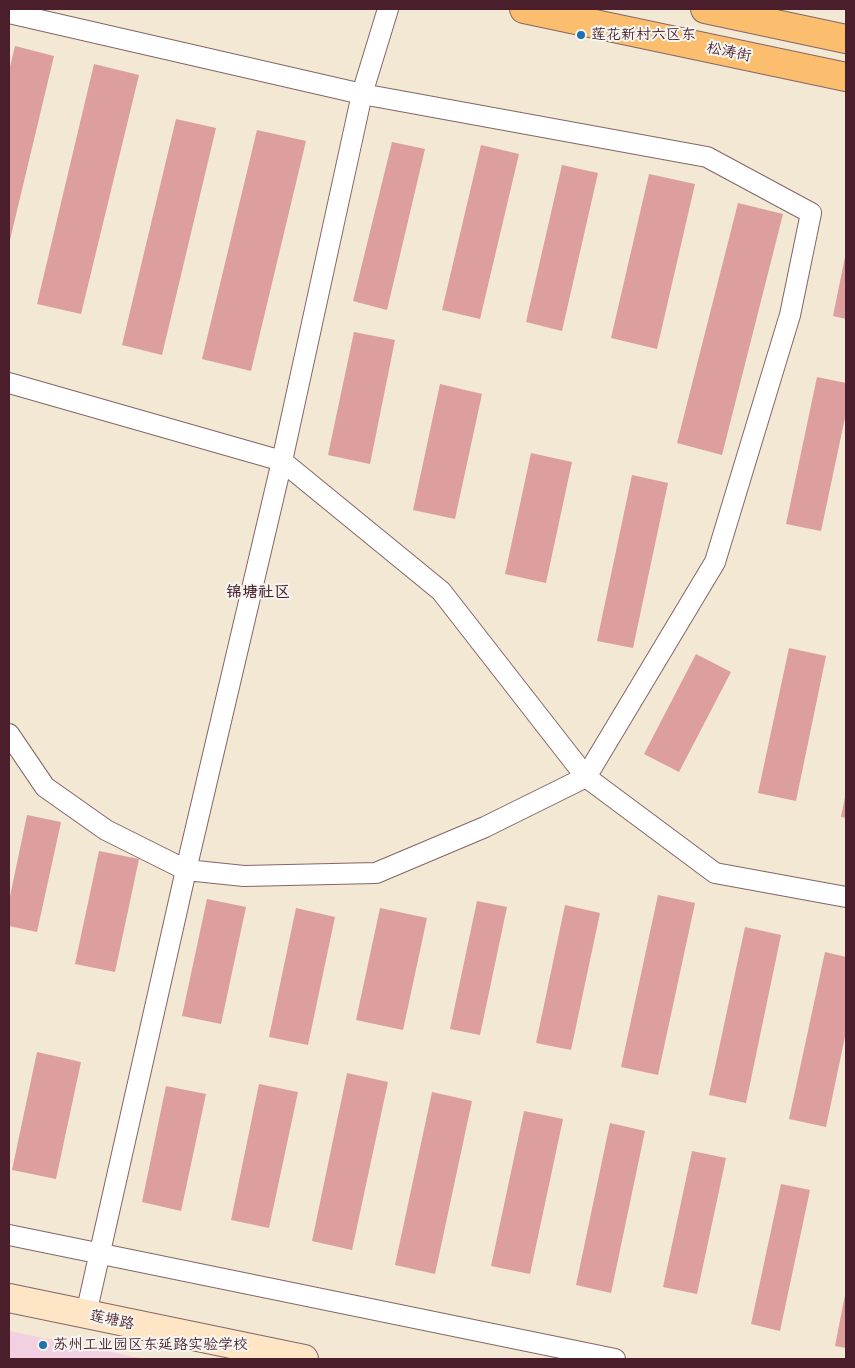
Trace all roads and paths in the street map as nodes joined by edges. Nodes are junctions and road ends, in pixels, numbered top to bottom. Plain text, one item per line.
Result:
1 (388, 9) edge
2 (524, 9) edge
3 (705, 9) edge
4 (9, 13) edge
5 (846, 39) edge
6 (846, 77) edge
7 (362, 94) junction
8 (9, 383) edge
9 (282, 461) junction
10 (9, 734) edge
11 (586, 777) junction
12 (186, 870) junction
13 (846, 897) edge
14 (9, 1235) edge
15 (100, 1254) junction
16 (9, 1298) edge
17 (86, 1314) junction
18 (304, 1359) edge
19 (615, 1359) edge

1 - 7 street
2 - 6 main road, 松涛街
3 - 5 main road
4 - 7 street
7 - 9 street
7 - 11 street
8 - 9 street
9 - 11 street
9 - 12 street
10 - 12 street
11 - 12 street
11 - 13 street
12 - 15 street
14 - 15 street
15 - 17 street
15 - 19 street
16 - 17 street, 莲塘路
17 - 18 street, 莲塘路

